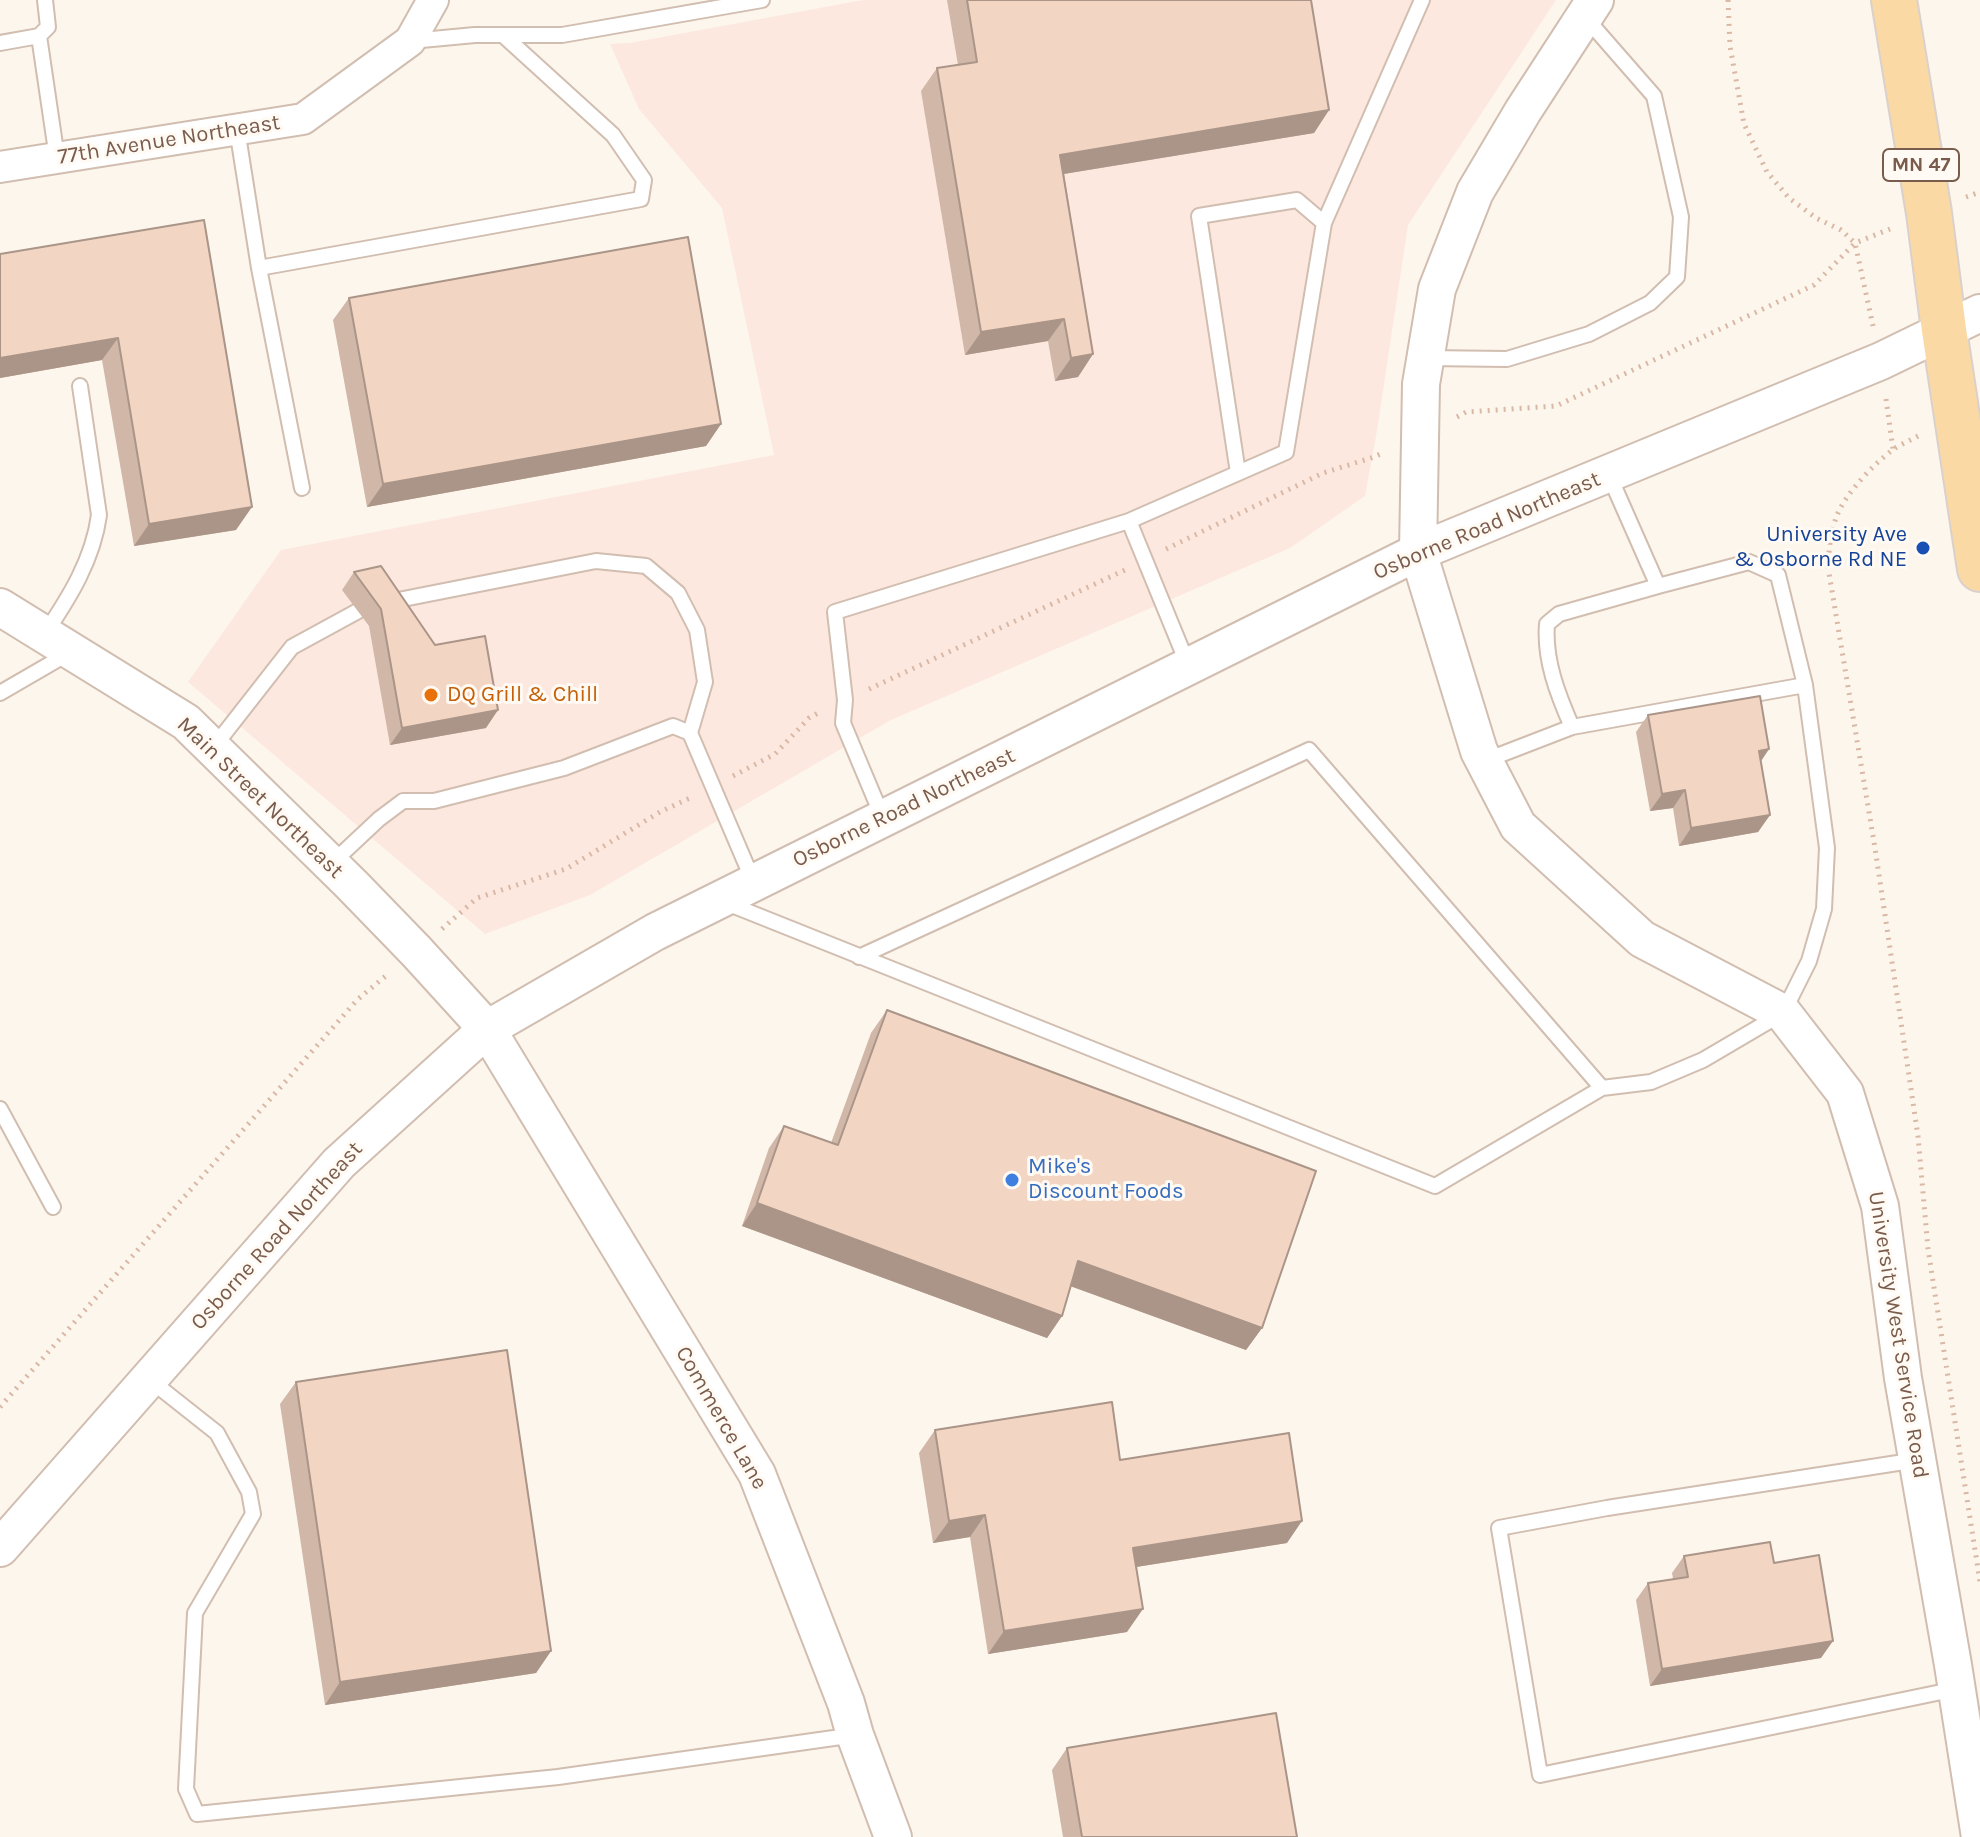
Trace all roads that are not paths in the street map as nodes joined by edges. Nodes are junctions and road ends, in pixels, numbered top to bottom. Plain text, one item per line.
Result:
1 (45, 0) edge
2 (433, 0) edge
3 (762, 0) edge
4 (1422, 0) edge
5 (1894, 0) edge
6 (1590, 8) edge
7 (503, 35) junction
8 (39, 36) junction
9 (410, 41) junction
10 (0, 43) edge
11 (237, 129) junction
12 (57, 158) junction
13 (0, 167) edge
14 (1324, 223) junction
15 (259, 268) junction
16 (1962, 321) edge
17 (1425, 358) junction
18 (80, 386) dead end
19 (1238, 473) junction
20 (1609, 474) junction
21 (302, 488) dead end
22 (1129, 521) junction
23 (1418, 552) junction
24 (1980, 569) edge
25 (1658, 586) junction
26 (384, 603) edge
27 (0, 607) edge
28 (358, 611) dead end
29 (58, 643) junction
30 (1189, 666) junction
31 (1805, 685) junction
32 (0, 693) edge
33 (1572, 727) junction
34 (690, 733) junction
35 (213, 749) junction
36 (1484, 761) junction
37 (883, 819) junction
38 (330, 864) junction
39 (754, 883) junction
40 (720, 900) junction
41 (859, 957) junction
42 (1783, 1013) junction
43 (487, 1029) junction
44 (1602, 1088) junction
45 (0, 1109) edge
46 (53, 1207) dead end
47 (148, 1378) junction
48 (1918, 1460) junction
49 (0, 1548) edge
50 (1957, 1689) junction
51 (855, 1735) junction
52 (893, 1837) edge
53 (1980, 1837) edge

1 - 8 lane
2 - 9 street
3 - 7 lane
4 - 14 lane
5 - 16 main road, MN 47
6 - 17 street, University West Service Road
6 - 17 lane
7 - 9 lane
7 - 15 lane
8 - 10 lane
8 - 12 lane
9 - 11 street, 77th Avenue Northeast
11 - 12 street, 77th Avenue Northeast
11 - 15 lane
12 - 13 street, 77th Avenue Northeast
14 - 19 lane
14 - 19 lane
15 - 21 lane
16 - 20 street, Osborne Road Northeast
16 - 24 main road, MN 47
17 - 23 street, University West Service Road
18 - 29 lane
19 - 22 lane
20 - 23 street, Osborne Road Northeast
20 - 25 lane
22 - 30 lane
22 - 37 lane
23 - 30 street, Osborne Road Northeast
23 - 36 street, University West Service Road
25 - 31 lane
25 - 33 lane
26 - 34 lane
27 - 29 street, Main Street Northeast
28 - 35 lane
29 - 32 lane
29 - 35 street, Main Street Northeast
30 - 37 street, Osborne Road Northeast
31 - 33 lane
31 - 42 lane
33 - 36 lane
34 - 38 lane
34 - 39 lane
35 - 38 street, Main Street Northeast
36 - 42 street, University West Service Road
37 - 39 street, Osborne Road Northeast
38 - 43 street, Main Street Northeast
39 - 40 street, Osborne Road Northeast
40 - 41 lane
40 - 43 street, Osborne Road Northeast
41 - 44 lane
41 - 44 lane
42 - 44 lane
42 - 48 street, University West Service Road
43 - 47 street, Osborne Road Northeast
43 - 51 street, Commerce Lane
45 - 46 lane
47 - 49 street, Osborne Road Northeast
47 - 51 lane
48 - 50 street, University West Service Road
48 - 50 lane
50 - 53 street, University West Service Road
51 - 52 street, Commerce Lane

